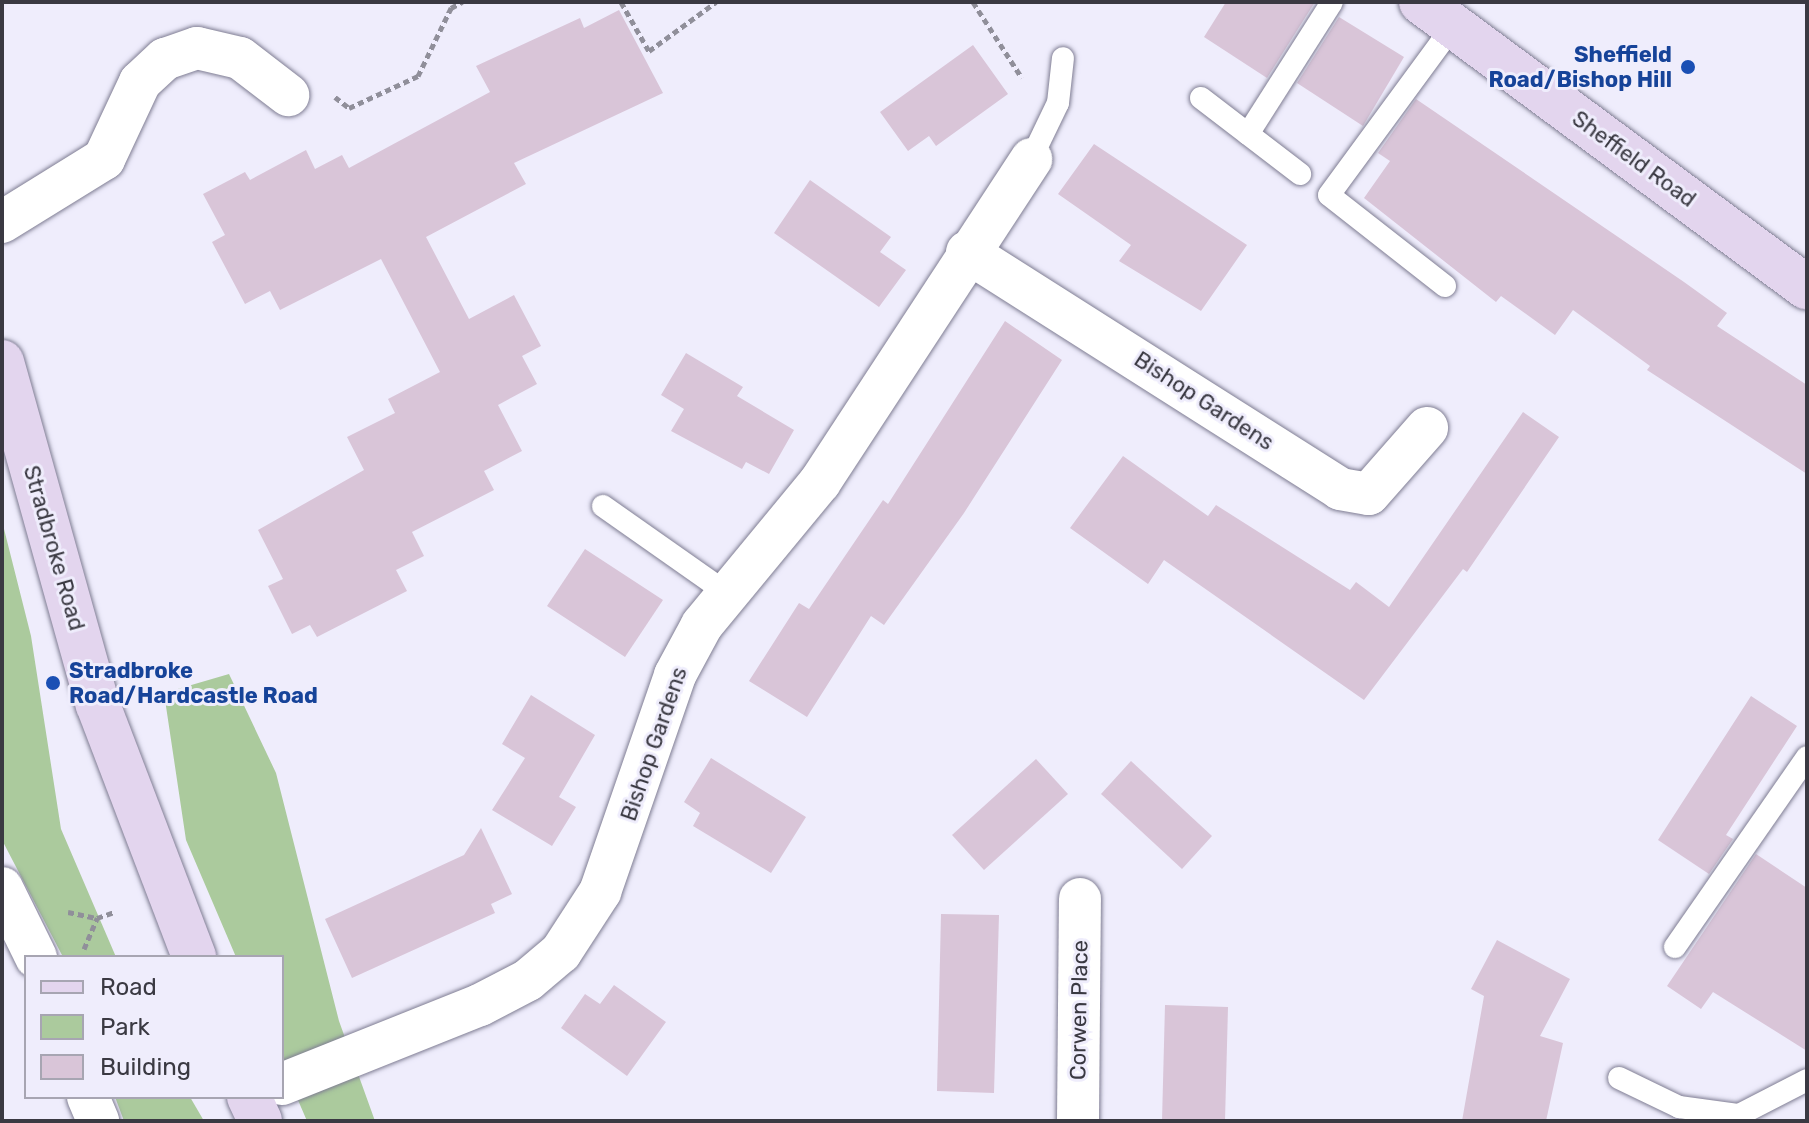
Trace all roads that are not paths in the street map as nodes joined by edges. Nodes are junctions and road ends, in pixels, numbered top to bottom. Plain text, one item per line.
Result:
1 (1332, 2) edge
2 (1437, 14) edge
3 (1063, 58) dead end
4 (308, 91) road end
5 (1201, 98) dead end
6 (1248, 134) junction
7 (1031, 159) joint
8 (1300, 174) dead end
9 (2, 222) edge
10 (967, 252) junction
11 (1445, 286) dead end
12 (1807, 288) edge
13 (2, 362) edge
14 (1427, 428) dead end
15 (603, 506) dead end
16 (724, 591) junction
17 (1807, 757) edge
18 (2, 888) edge
19 (1080, 899) dead end
20 (1675, 947) dead end
21 (35, 955) edge
22 (193, 955) edge
23 (1619, 1078) dead end
24 (1807, 1080) edge
25 (284, 1083) edge
26 (89, 1099) edge
27 (251, 1099) edge
28 (98, 1121) edge
29 (260, 1121) edge
30 (1078, 1121) edge

1 - 6 lane
2 - 11 lane
2 - 12 street, Sheffield Road
3 - 7 lane
4 - 9 street
5 - 6 lane
6 - 8 lane
7 - 10 street, Bishop Gardens
10 - 14 street, Bishop Gardens
10 - 16 street, Bishop Gardens
13 - 22 street, Stradbroke Road
15 - 16 lane
16 - 25 street, Bishop Gardens
17 - 20 lane
18 - 21 street
19 - 30 street, Corwen Place
23 - 24 lane
26 - 28 street
27 - 29 street

